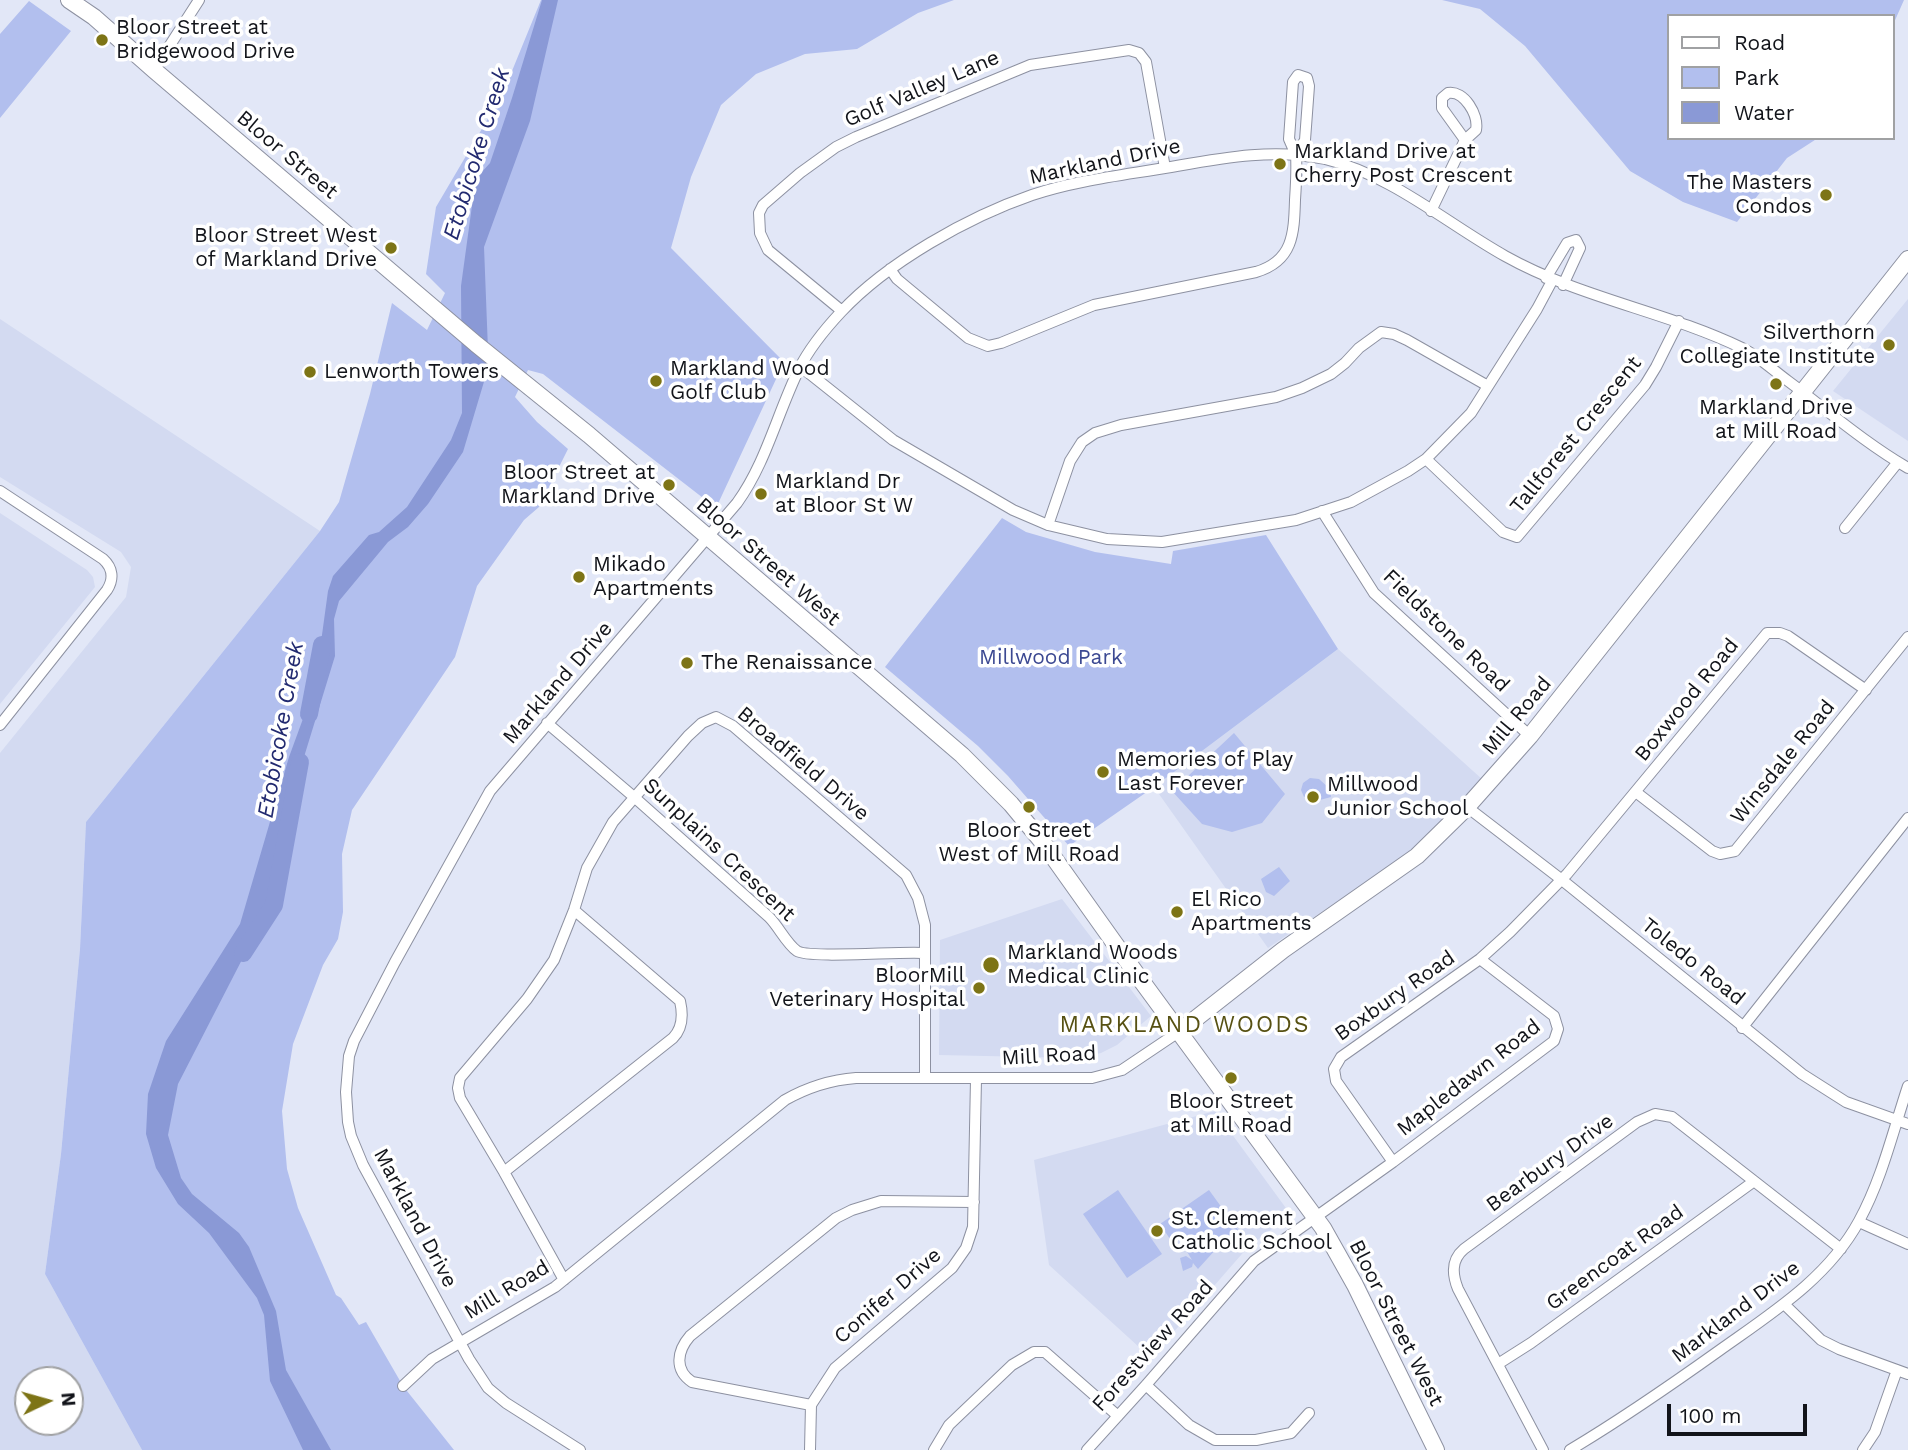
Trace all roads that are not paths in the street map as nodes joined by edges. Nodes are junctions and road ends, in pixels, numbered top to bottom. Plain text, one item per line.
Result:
1 (69, 0) edge
2 (199, 0) edge
3 (154, 70) junction
4 (1465, 140) dead end
5 (1296, 155) junction
6 (1165, 168) junction
7 (1431, 211) junction
8 (1908, 259) edge
9 (890, 270) junction
10 (1554, 281) junction
11 (842, 312) junction
12 (1679, 321) junction
13 (476, 344) joint
14 (800, 366) junction
15 (1489, 386) junction
16 (1802, 392) junction
17 (1426, 459) junction
18 (1903, 465) edge
19 (0, 491) edge
20 (1322, 511) junction
21 (1048, 525) junction
22 (1845, 528) dead end
23 (708, 537) junction
24 (1908, 637) edge
25 (1866, 690) junction
26 (547, 723) junction
27 (0, 725) edge
28 (1530, 736) junction
29 (1637, 793) junction
30 (634, 797) junction
31 (1466, 807) junction
32 (1908, 818) edge
33 (1562, 880) junction
34 (574, 910) junction
35 (924, 953) junction
36 (1480, 959) junction
37 (1742, 1028) junction
38 (1180, 1031) junction
39 (925, 1078) junction
40 (976, 1079) junction
41 (1908, 1086) edge
42 (1902, 1122) edge
43 (1393, 1162) junction
44 (505, 1171) junction
45 (1754, 1182) junction
46 (974, 1202) junction
47 (1315, 1218) junction
48 (1859, 1222) junction
49 (1908, 1244) edge
50 (1841, 1249) junction
51 (564, 1280) junction
52 (1784, 1304) junction
53 (460, 1342) junction
54 (1498, 1364) junction
55 (1902, 1372) edge
56 (1146, 1385) junction
57 (403, 1386) dead end
58 (811, 1405) junction
59 (1309, 1413) dead end
60 (1118, 1416) junction
61 (580, 1450) edge
62 (810, 1450) edge
63 (934, 1450) edge
64 (1087, 1450) edge
65 (1436, 1450) edge
66 (1543, 1450) edge
67 (1570, 1450) edge
68 (1863, 1450) edge

1 - 3 main road, Bloor Street
2 - 3 street
3 - 13 main road, Bloor Street
4 - 7 street
5 - 5 street
5 - 6 street, Markland Drive
5 - 7 street, Markland Drive
5 - 9 street
6 - 9 street, Markland Drive
6 - 11 street, Golf Valley Lane
7 - 10 street, Markland Drive
8 - 16 main road, Mill Road
9 - 11 street, Markland Drive
10 - 12 street, Markland Drive
10 - 15 street
11 - 14 street, Markland Drive
12 - 16 street, Markland Drive
12 - 17 street, Tallforest Crescent
13 - 23 main road, Bloor Street West
14 - 21 street
14 - 23 street, Markland Drive
15 - 17 street
15 - 21 street
16 - 18 street, Markland Drive
16 - 28 main road, Mill Road
17 - 20 street
18 - 22 street
19 - 27 street
20 - 21 street
20 - 28 street, Fieldstone Road
23 - 26 street, Markland Drive
23 - 38 main road, Bloor Street West
24 - 25 street, Winsdale Road
25 - 29 street, Boxwood Road
25 - 29 street, Winsdale Road
26 - 30 street, Sunplains Crescent
26 - 53 street, Markland Drive
28 - 31 main road, Mill Road
29 - 33 street, Boxwood Road
30 - 34 street, Broadfield Drive
30 - 35 street, Sunplains Crescent
30 - 35 street, Broadfield Drive
31 - 33 street, Toledo Road
31 - 38 main road, Mill Road
32 - 37 street
33 - 36 street, Boxbury Road
33 - 37 street, Toledo Road
34 - 44 street, Broadfield Drive
34 - 44 street
35 - 39 street, Broadfield Drive
36 - 43 street, Boxbury Road
36 - 43 street, Mapledawn Road
37 - 42 street, Toledo Road
38 - 40 street, Mill Road
38 - 47 main road, Bloor Street West
39 - 40 street, Mill Road
39 - 51 street, Mill Road
40 - 46 street, Conifer Drive
41 - 42 street, Markland Drive
42 - 48 street, Markland Drive
43 - 47 street, Mapledawn Road
44 - 51 street, Broadfield Drive
45 - 50 street, Bearbury Drive
45 - 54 street, Greencoat Road
45 - 54 street, Bearbury Drive
46 - 58 street, Conifer Drive
46 - 58 street
47 - 56 street, Forestview Road
47 - 65 main road, Bloor Street West
48 - 49 street
48 - 50 street, Markland Drive
50 - 52 street, Markland Drive
51 - 53 street, Mill Road
52 - 55 street
52 - 67 street, Markland Drive
53 - 57 street, Mill Road
53 - 61 street, Markland Drive
54 - 66 street, Bearbury Drive
55 - 68 street
56 - 59 street
56 - 60 street, Forestview Road
58 - 62 street
60 - 63 street
60 - 64 street, Forestview Road

